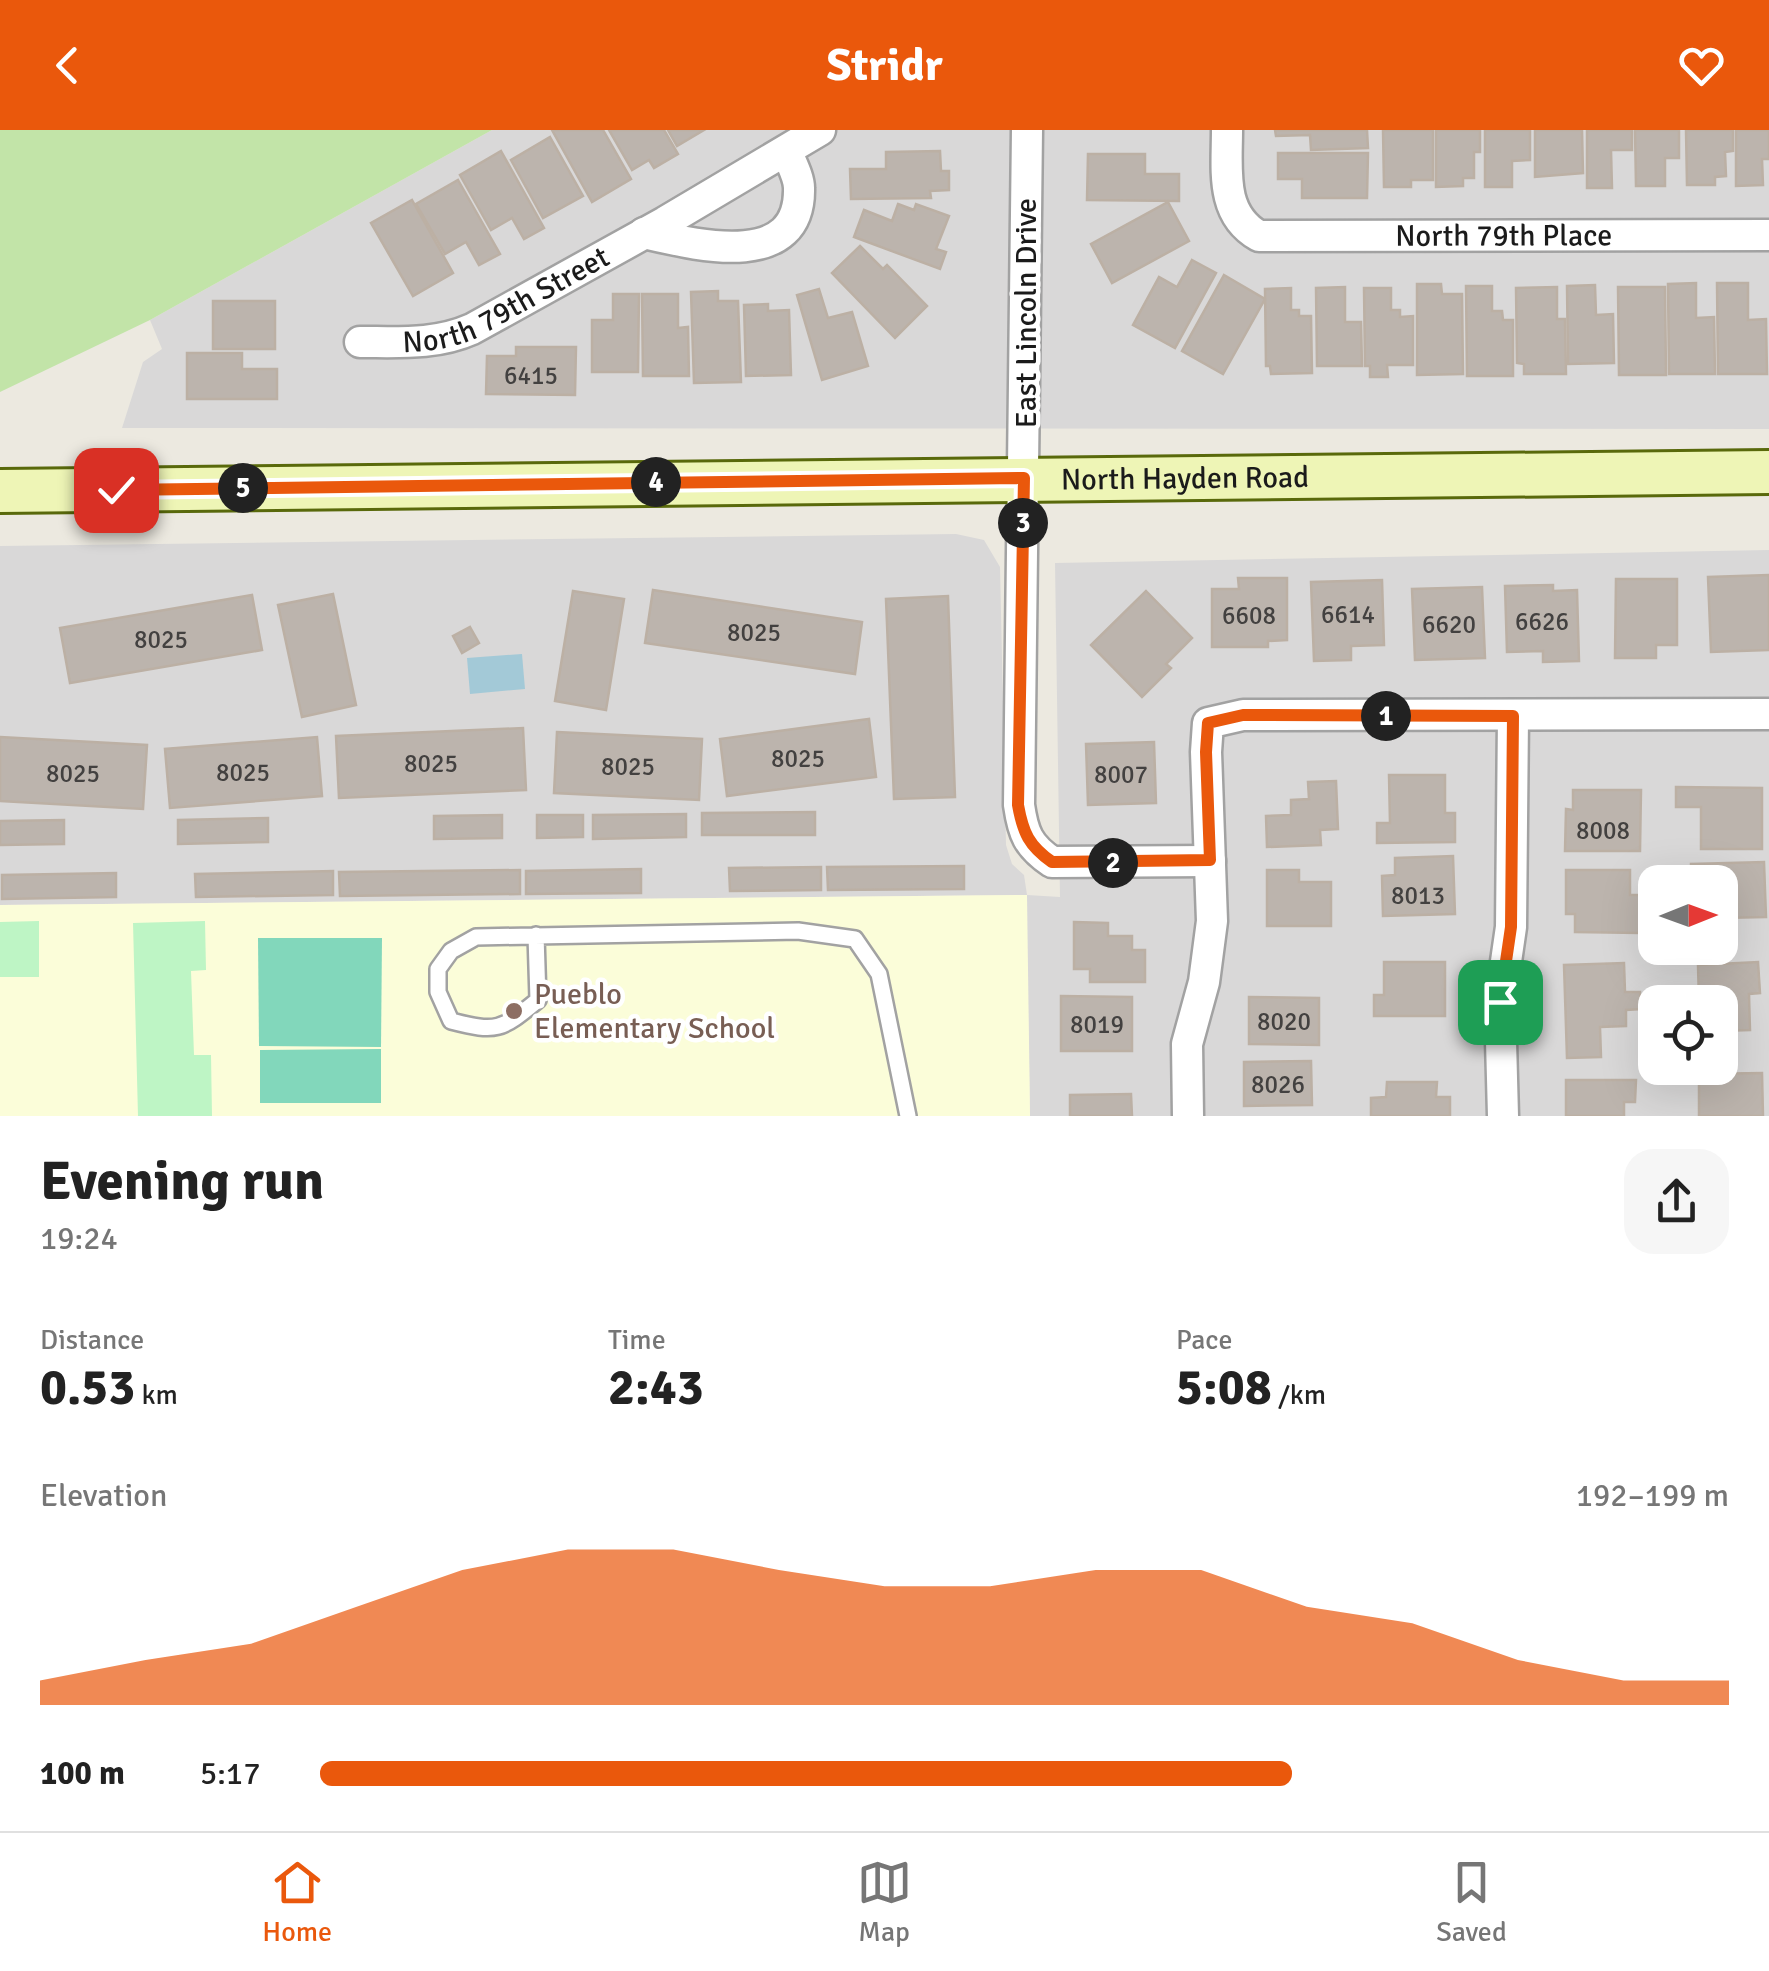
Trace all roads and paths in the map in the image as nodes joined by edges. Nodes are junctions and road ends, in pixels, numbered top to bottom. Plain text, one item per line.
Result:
1 (820, 130) edge
2 (1026, 130) edge
3 (1227, 130) edge
4 (787, 152) junction
5 (644, 232) junction
6 (1769, 234) edge
7 (360, 342) dead end
8 (1769, 472) edge
9 (1024, 478) junction
10 (0, 491) edge
11 (1769, 714) edge
12 (1513, 716) junction
13 (1210, 860) junction
14 (536, 935) junction
15 (908, 1116) edge
16 (1188, 1116) edge
17 (1504, 1116) edge

1 - 4 street, North 79th Street
2 - 9 street, East Lincoln Drive
3 - 6 street, North 79th Place
4 - 5 street, North 79th Street
4 - 5 street, North 79th Street
5 - 7 street, North 79th Street
8 - 9 main road, North Hayden Road
9 - 10 main road, North Hayden Road
9 - 13 street, East Lincoln Drive
11 - 12 street
12 - 13 street
12 - 17 street
13 - 16 street
14 - 14 lane
14 - 15 lane

